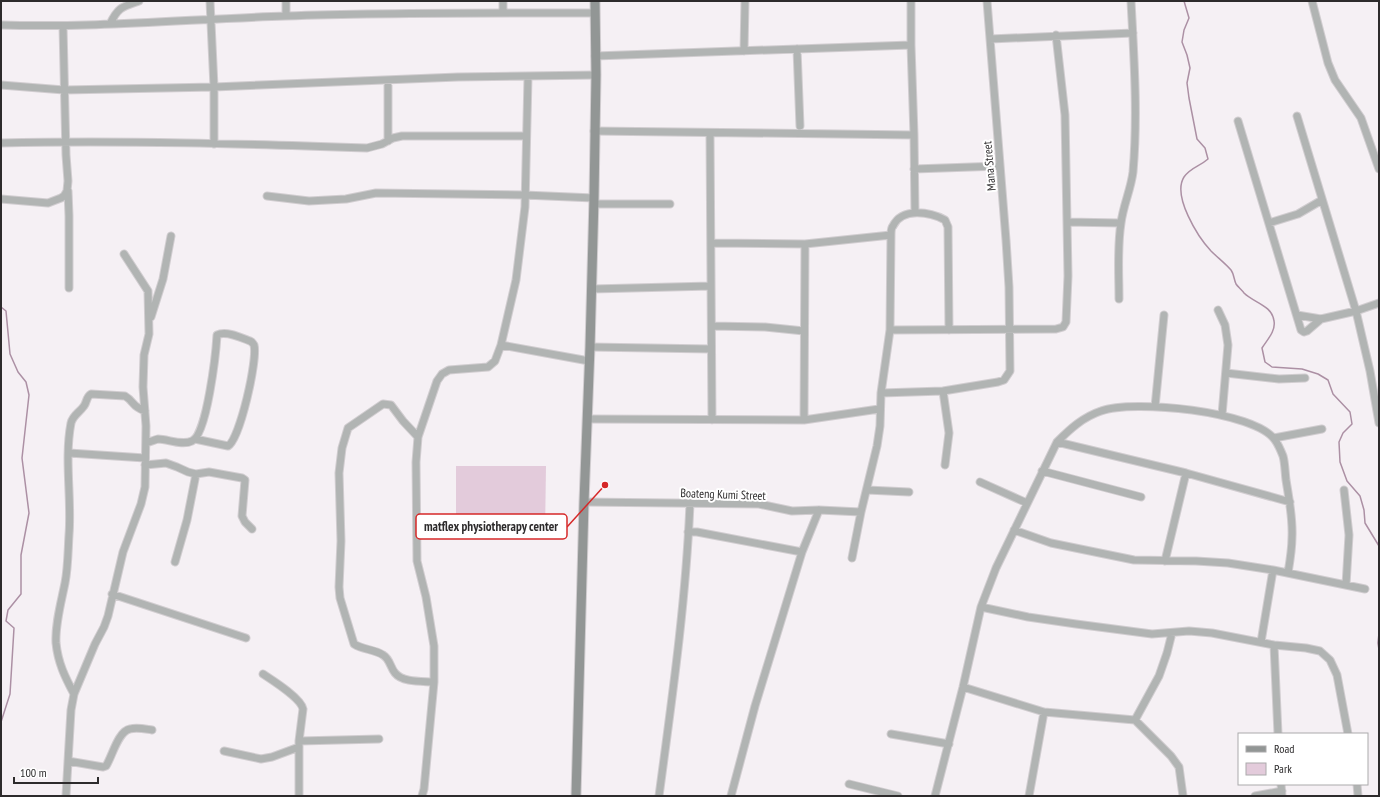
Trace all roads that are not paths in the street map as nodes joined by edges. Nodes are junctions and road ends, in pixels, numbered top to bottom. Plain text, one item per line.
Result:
1 (138, 1) edge
2 (210, 1) edge
3 (286, 1) edge
4 (503, 1) edge
5 (595, 1) edge
6 (745, 1) edge
7 (911, 1) edge
8 (987, 1) edge
9 (1131, 1) edge
10 (1312, 1) edge
11 (121, 4) edge
12 (503, 13) junction
13 (595, 13) junction
14 (286, 16) junction
15 (211, 19) junction
16 (110, 24) junction
17 (1, 25) edge
18 (63, 26) junction
19 (1134, 33) junction
20 (1056, 35) junction
21 (990, 39) junction
22 (911, 45) junction
23 (797, 49) junction
24 (744, 51) junction
25 (595, 56) junction
26 (596, 75) junction
27 (528, 77) junction
28 (388, 80) junction
29 (1, 86) edge
30 (214, 87) junction
31 (64, 90) junction
32 (1297, 116) dead end
33 (1238, 121) dead end
34 (800, 126) dead end
35 (594, 131) junction
36 (710, 133) junction
37 (914, 135) junction
38 (526, 136) junction
39 (388, 141) junction
40 (66, 142) junction
41 (1, 143) edge
42 (214, 144) junction
43 (1000, 166) junction
44 (914, 169) junction
45 (1379, 169) edge
46 (68, 188) junction
47 (524, 195) junction
48 (267, 196) dead end
49 (1, 199) edge
50 (1322, 200) junction
51 (594, 201) junction
52 (670, 204) dead end
53 (915, 213) junction
54 (1066, 222) junction
55 (1269, 222) junction
56 (1121, 223) junction
57 (891, 235) junction
58 (171, 236) dead end
59 (711, 242) junction
60 (805, 244) junction
61 (124, 254) dead end
62 (711, 286) junction
63 (69, 288) dead end
64 (592, 289) junction
65 (1119, 299) dead end
66 (1379, 303) edge
67 (1218, 310) dead end
68 (1356, 311) junction
69 (1164, 315) dead end
70 (1297, 315) junction
71 (1321, 319) junction
72 (150, 321) junction
73 (712, 326) junction
74 (890, 330) junction
75 (949, 330) junction
76 (1010, 330) junction
77 (804, 331) junction
78 (502, 345) junction
79 (590, 347) junction
80 (711, 349) junction
81 (589, 361) junction
82 (1226, 373) junction
83 (1305, 378) dead end
84 (943, 391) junction
85 (881, 394) junction
86 (1155, 407) junction
87 (879, 409) junction
88 (145, 410) junction
89 (1222, 415) junction
90 (587, 419) junction
91 (712, 420) junction
92 (804, 420) junction
93 (1379, 423) edge
94 (1322, 429) dead end
95 (418, 437) junction
96 (1274, 438) junction
97 (195, 439) junction
98 (1057, 442) junction
99 (146, 443) junction
100 (69, 453) junction
101 (145, 462) junction
102 (945, 465) dead end
103 (1042, 471) junction
104 (1186, 473) junction
105 (196, 474) junction
106 (980, 482) dead end
107 (867, 490) junction
108 (1344, 490) dead end
109 (909, 492) dead end
110 (1141, 497) dead end
111 (584, 502) junction
112 (1290, 502) junction
113 (690, 503) junction
114 (1027, 503) junction
115 (819, 510) junction
116 (861, 512) junction
117 (252, 529) dead end
118 (1014, 530) junction
119 (688, 532) junction
120 (802, 552) junction
121 (852, 558) dead end
122 (1165, 561) junction
123 (175, 562) dead end
124 (1273, 570) junction
125 (1288, 573) junction
126 (1346, 585) junction
127 (1365, 589) dead end
128 (112, 594) junction
129 (981, 607) junction
130 (1172, 633) junction
131 (246, 638) dead end
132 (1260, 642) junction
133 (1274, 645) junction
134 (263, 674) dead end
135 (434, 682) junction
136 (963, 687) junction
137 (74, 694) junction
138 (1044, 712) junction
139 (1135, 720) junction
140 (152, 730) dead end
141 (1278, 733) edge
142 (1348, 733) edge
143 (891, 734) dead end
144 (379, 739) dead end
145 (299, 744) junction
146 (949, 744) junction
147 (224, 751) dead end
148 (68, 761) junction
149 (849, 784) dead end
150 (1357, 785) edge
151 (1282, 790) edge
152 (66, 796) edge
153 (300, 796) edge
154 (422, 796) edge
155 (576, 796) edge
156 (659, 796) edge
157 (731, 796) edge
158 (898, 796) edge
159 (935, 796) edge
160 (1029, 796) edge
161 (1183, 796) edge
162 (1256, 796) edge
163 (1358, 796) edge

1 - 11 street
2 - 15 street
3 - 14 street
4 - 12 street
5 - 13 street
6 - 24 street
7 - 22 street
8 - 21 street, Mana Street
9 - 19 street
10 - 45 street
11 - 16 street
12 - 13 street
12 - 14 street
13 - 25 street
14 - 15 street
15 - 16 street
15 - 30 street
16 - 18 street
17 - 18 street
18 - 31 street
19 - 20 street
19 - 56 street
20 - 21 street
20 - 54 street
21 - 43 street, Mana Street
22 - 23 street
22 - 37 street
23 - 24 street
23 - 34 street
24 - 25 street
25 - 26 street
26 - 27 street
26 - 35 street
27 - 28 street
27 - 38 street
28 - 30 street
28 - 39 street
29 - 31 street
30 - 31 street
30 - 42 street
31 - 40 street
32 - 50 street
33 - 55 street
35 - 36 street
35 - 51 street
36 - 37 street
36 - 59 street
37 - 44 street
38 - 39 street
38 - 47 street
39 - 42 street
40 - 41 street
40 - 42 street
40 - 46 street
43 - 44 street
43 - 76 street, Mana Street
44 - 53 street
46 - 49 street
46 - 63 street
47 - 48 street
47 - 51 street
47 - 78 street
50 - 55 street
50 - 68 street
51 - 52 street
51 - 64 street
53 - 57 street
53 - 75 street
54 - 56 street
54 - 76 street
55 - 70 street
56 - 65 street
57 - 60 street
57 - 74 street
58 - 72 street
59 - 60 street
59 - 62 street
60 - 77 street
61 - 72 street
62 - 64 street
62 - 73 street
64 - 79 street
66 - 68 street
67 - 82 street
68 - 71 street
68 - 93 street
69 - 86 street
70 - 71 street
70 - 71 street
72 - 88 street
73 - 77 street
73 - 80 street
74 - 75 street
74 - 85 street
75 - 76 street
76 - 84 street, Mana Street
77 - 92 street
78 - 81 street
78 - 95 street
79 - 80 street
79 - 81 street
80 - 91 street
81 - 90 street
82 - 83 street
82 - 89 street
84 - 85 street, Mana Street
84 - 102 street
85 - 87 street
86 - 89 street
86 - 98 street
87 - 92 street
87 - 107 street
88 - 99 street
88 - 100 street
89 - 96 street
90 - 91 street
90 - 111 street
91 - 92 street
94 - 96 street
95 - 135 street
95 - 135 street
96 - 112 street
97 - 97 street
97 - 99 street
98 - 103 street
98 - 104 street
99 - 101 street
100 - 101 street
100 - 137 street
101 - 105 street
101 - 128 street
103 - 110 street
103 - 114 street
104 - 112 street
104 - 122 street
105 - 117 street
105 - 123 street
106 - 114 street
107 - 109 street
107 - 116 street
108 - 126 street
111 - 113 street, Boateng Kumi Street
111 - 155 street
112 - 125 street
113 - 115 street, Boateng Kumi Street
113 - 119 street
114 - 118 street
115 - 116 street, Boateng Kumi Street
115 - 120 street
116 - 121 street
118 - 122 street
118 - 129 street
119 - 120 street
119 - 156 street
120 - 157 street
122 - 124 street
124 - 125 street
124 - 132 street
125 - 126 street
126 - 127 street
128 - 131 street
128 - 137 street
129 - 130 street
129 - 136 street
130 - 132 street
130 - 139 street
132 - 133 street
133 - 141 street
133 - 142 street
134 - 145 street
135 - 154 street
136 - 138 street
136 - 146 street
137 - 148 street
138 - 139 street
138 - 160 street
139 - 161 street
140 - 148 street
143 - 146 street
144 - 145 street
145 - 147 street
145 - 153 street
146 - 159 street
148 - 152 street
149 - 158 street
150 - 163 street
151 - 162 street

